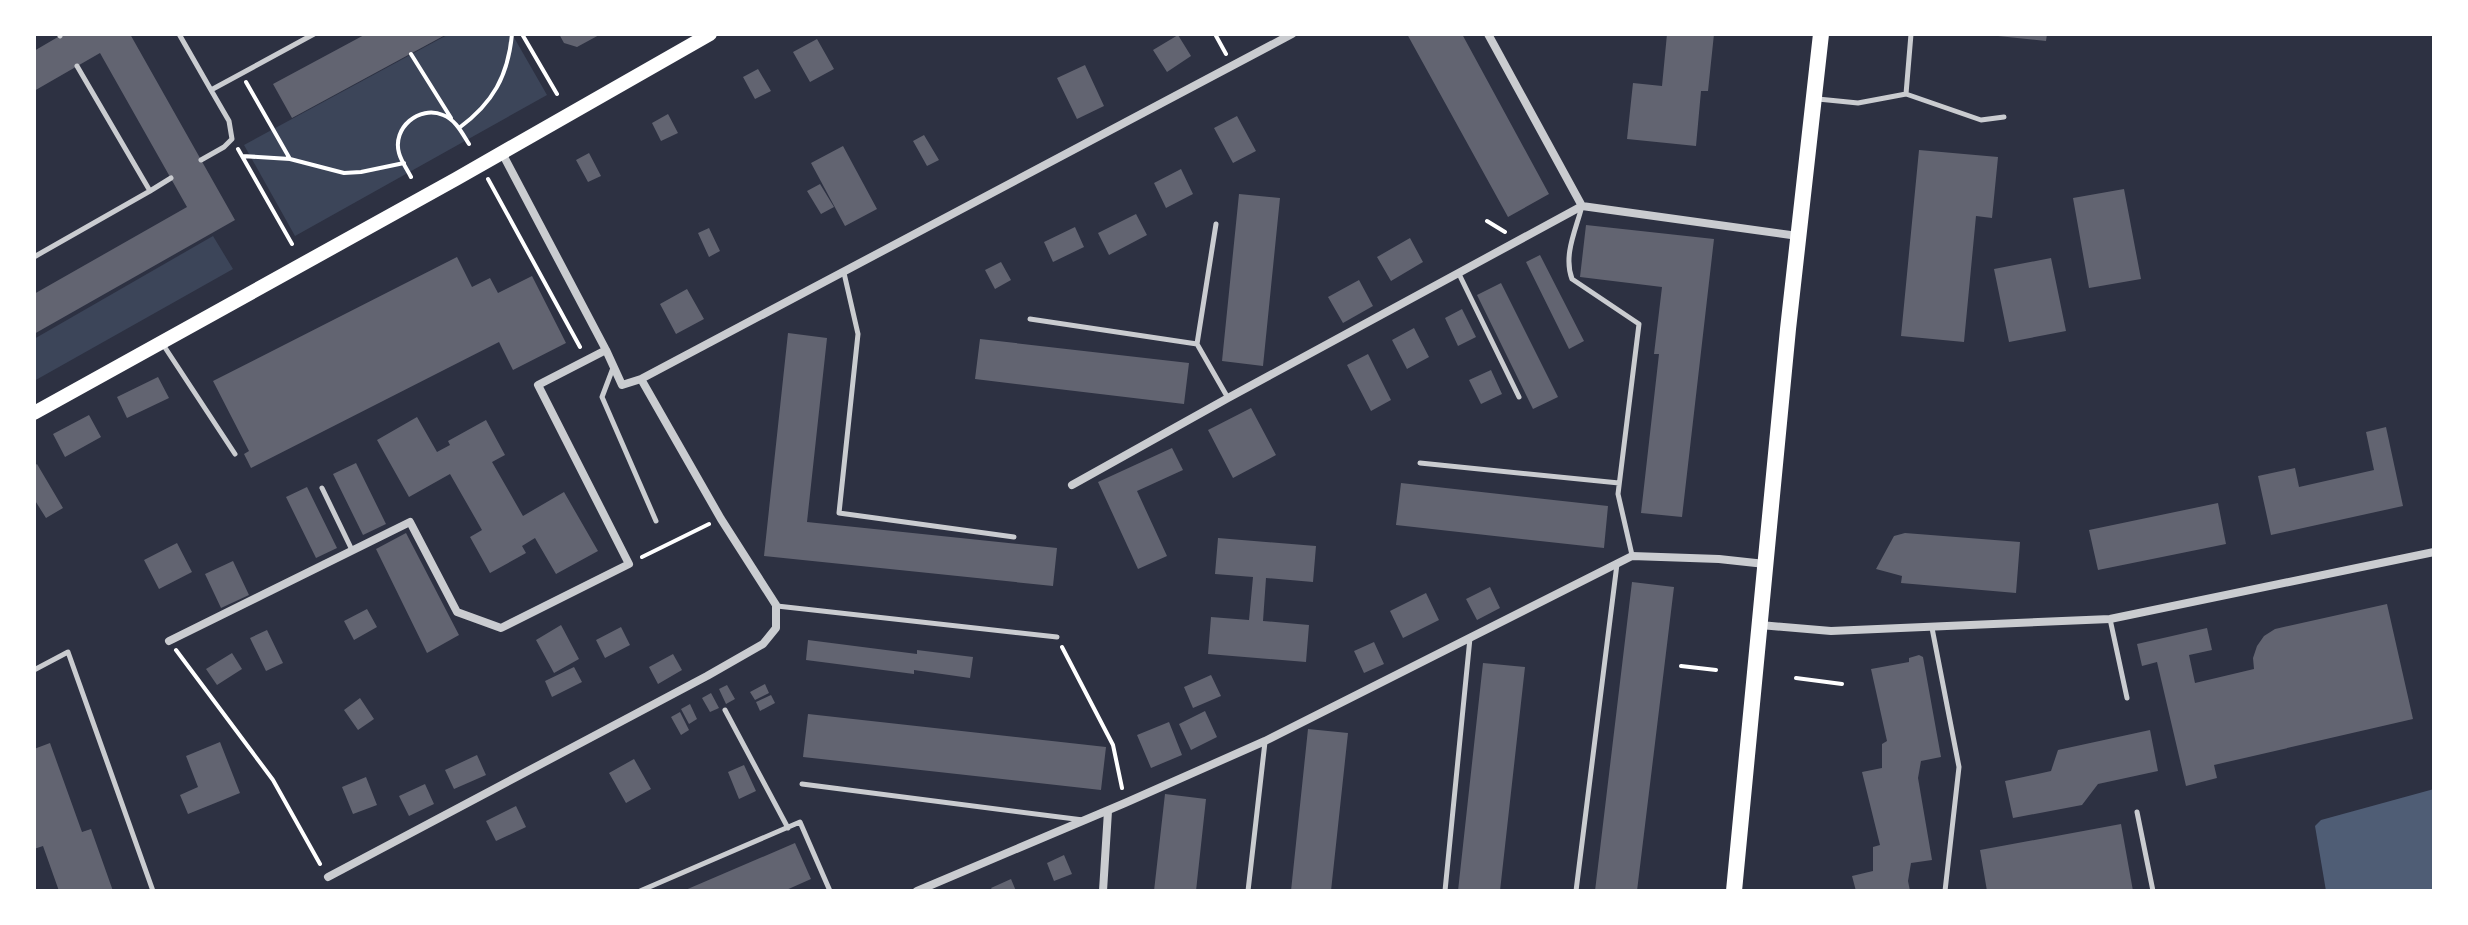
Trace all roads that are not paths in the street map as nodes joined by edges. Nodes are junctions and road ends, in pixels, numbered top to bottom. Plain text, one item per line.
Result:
1 (179, 34) edge
2 (314, 34) edge
3 (710, 34) edge
4 (1292, 34) edge
5 (1488, 34) edge
6 (1821, 34) edge
7 (1911, 34) edge
8 (77, 66) dead end
9 (211, 90) junction
10 (1906, 94) junction
11 (1813, 99) junction
12 (2004, 117) dead end
13 (502, 153) junction
14 (201, 160) dead end
15 (171, 178) dead end
16 (150, 191) junction
17 (1582, 206) junction
18 (1216, 224) dead end
19 (1798, 236) junction
20 (34, 257) edge
21 (844, 273) junction
22 (1459, 274) junction
23 (1030, 319) dead end
24 (161, 342) junction
25 (1197, 344) junction
26 (606, 350) junction
27 (614, 367) junction
28 (641, 379) junction
29 (1519, 397) dead end
30 (1228, 398) junction
31 (34, 413) edge
32 (235, 454) dead end
33 (1420, 463) dead end
34 (1619, 483) junction
35 (1072, 485) dead end
36 (322, 488) dead end
37 (656, 521) dead end
38 (1014, 537) dead end
39 (352, 550) junction
40 (2434, 552) edge
41 (1632, 556) junction
42 (1617, 564) junction
43 (1765, 564) junction
44 (776, 605) junction
45 (2110, 619) junction
46 (1759, 625) junction
47 (1932, 627) junction
48 (1057, 637) road end
49 (1470, 638) junction
50 (169, 641) road end
51 (34, 670) edge
52 (2127, 698) dead end
53 (725, 710) dead end
54 (1265, 741) junction
55 (802, 784) dead end
56 (1108, 811) junction
57 (2137, 812) dead end
58 (1086, 820) junction
59 (788, 828) junction
60 (328, 877) road end
61 (153, 891) edge
62 (640, 891) edge
63 (830, 891) edge
64 (917, 891) edge
65 (1103, 891) edge
66 (1248, 891) edge
67 (1445, 891) edge
68 (1576, 891) edge
69 (1734, 891) edge
70 (1945, 891) edge
71 (2153, 891) edge

1 - 9 lane
2 - 9 lane
3 - 13 main road
4 - 21 street
5 - 17 street
6 - 11 main road
7 - 10 lane
8 - 16 lane
9 - 14 lane
10 - 11 lane
10 - 12 lane
11 - 19 main road
13 - 24 main road
13 - 26 street
15 - 16 lane
16 - 20 lane
17 - 19 street
17 - 22 street
17 - 34 lane
18 - 25 lane
19 - 43 main road
21 - 28 street
21 - 38 lane
22 - 29 lane
22 - 30 street
23 - 25 lane
24 - 31 main road
24 - 32 lane
25 - 30 lane
26 - 27 street
26 - 39 street
27 - 28 street
27 - 37 lane
28 - 44 street
30 - 35 street
33 - 34 lane
34 - 41 lane
36 - 39 lane
39 - 50 street
40 - 45 street
41 - 42 street
41 - 43 street
42 - 49 street
42 - 68 lane
43 - 46 main road
44 - 48 lane
44 - 60 street
45 - 47 street
45 - 52 lane
46 - 47 street
46 - 69 main road
47 - 70 lane
49 - 54 street
49 - 67 lane
51 - 61 lane
53 - 59 lane
54 - 56 street
54 - 66 lane
55 - 58 lane
56 - 58 street
56 - 65 street
57 - 71 lane
58 - 64 street
59 - 62 lane
59 - 63 lane

